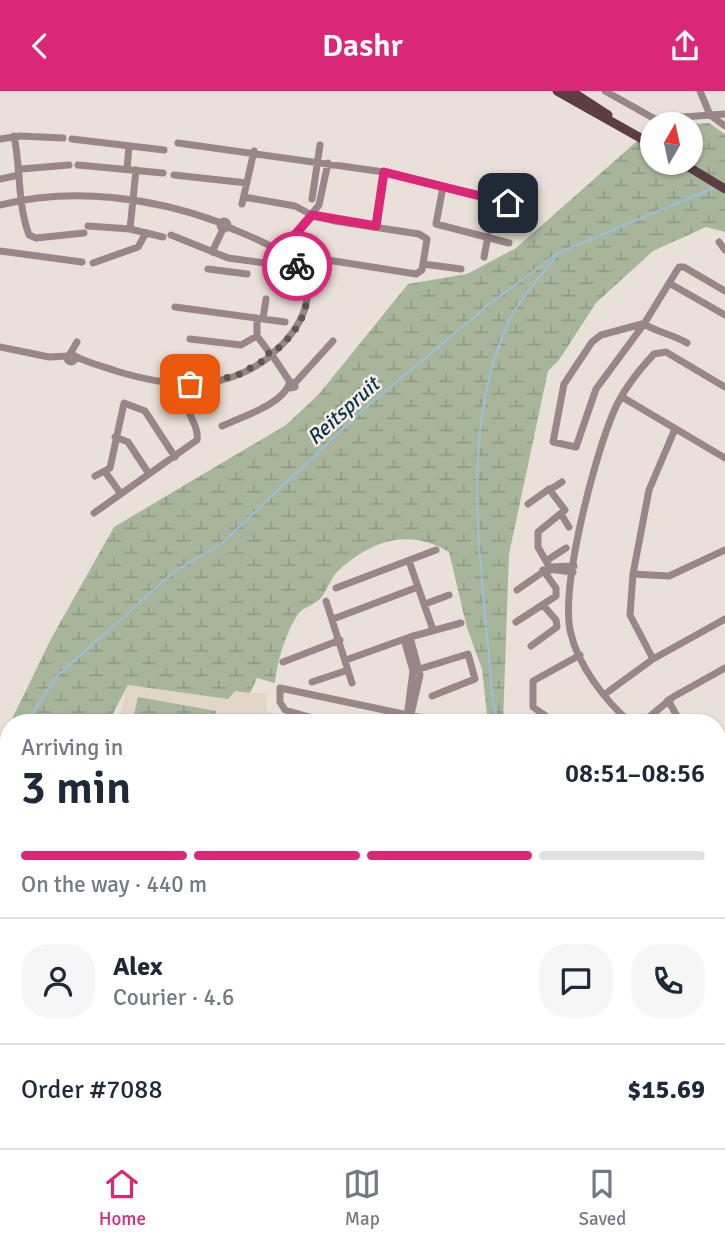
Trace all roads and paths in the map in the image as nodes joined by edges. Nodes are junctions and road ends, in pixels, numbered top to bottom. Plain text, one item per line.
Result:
1 (557, 91) edge
2 (571, 91) edge
3 (605, 91) edge
4 (700, 91) edge
5 (725, 114) edge
6 (710, 115) junction
7 (725, 126) edge
8 (628, 131) junction
9 (14, 136) junction
10 (63, 138) dead end
11 (640, 138) edge
12 (0, 139) edge
13 (72, 139) dead end
14 (178, 143) dead end
15 (320, 145) dead end
16 (129, 146) junction
17 (164, 149) dead end
18 (254, 151) junction
19 (317, 163) junction
20 (328, 163) junction
21 (69, 165) dead end
22 (78, 165) dead end
23 (127, 169) junction
24 (136, 170) junction
25 (20, 172) junction
26 (384, 172) junction
27 (163, 173) dead end
28 (174, 175) dead end
29 (702, 175) edge
30 (0, 179) edge
31 (247, 183) junction
32 (443, 187) junction
33 (725, 188) edge
34 (312, 199) dead end
35 (133, 200) junction
36 (21, 201) junction
37 (0, 205) edge
38 (526, 209) dead end
39 (312, 215) junction
40 (224, 226) junction
41 (376, 226) junction
42 (130, 229) junction
43 (146, 233) junction
44 (488, 236) junction
45 (36, 238) junction
46 (719, 242) dead end
47 (509, 243) dead end
48 (725, 250) edge
49 (0, 251) edge
50 (212, 252) junction
51 (280, 252) junction
52 (34, 255) junction
53 (484, 257) dead end
54 (228, 258) junction
55 (314, 258) dead end
56 (82, 263) dead end
57 (93, 263) dead end
58 (423, 264) junction
59 (280, 265) dead end
60 (208, 269) dead end
61 (461, 269) dead end
62 (226, 271) junction
63 (247, 274) dead end
64 (669, 283) junction
65 (725, 291) edge
66 (266, 299) dead end
67 (175, 307) dead end
68 (725, 315) edge
69 (260, 318) junction
70 (285, 322) dead end
71 (644, 324) junction
72 (257, 336) junction
73 (190, 339) dead end
74 (333, 341) dead end
75 (687, 343) dead end
76 (76, 344) dead end
77 (0, 347) edge
78 (271, 355) junction
79 (69, 360) junction
80 (291, 384) junction
81 (181, 385) junction
82 (725, 387) edge
83 (622, 397) junction
84 (222, 426) dead end
85 (675, 429) junction
86 (115, 437) junction
87 (175, 457) junction
88 (725, 458) edge
89 (106, 473) junction
90 (149, 474) junction
91 (95, 476) dead end
92 (562, 482) dead end
93 (551, 489) junction
94 (121, 494) junction
95 (528, 504) dead end
96 (94, 513) dead end
97 (561, 514) junction
98 (569, 527) dead end
99 (566, 548) dead end
100 (436, 550) dead end
101 (725, 550) edge
102 (409, 561) junction
103 (547, 567) junction
104 (570, 569) junction
105 (633, 574) junction
106 (418, 587) junction
107 (336, 588) dead end
108 (517, 590) dead end
109 (449, 595) dead end
110 (326, 601) dead end
111 (425, 604) junction
112 (543, 605) junction
113 (333, 619) junction
114 (725, 619) edge
115 (516, 622) dead end
116 (461, 623) dead end
117 (433, 630) junction
118 (407, 638) junction
119 (340, 640) junction
120 (531, 646) dead end
121 (580, 655) junction
122 (653, 659) junction
123 (346, 660) junction
124 (283, 661) dead end
125 (725, 668) edge
126 (348, 670) junction
127 (416, 671) junction
128 (312, 682) dead end
129 (352, 683) dead end
130 (606, 694) junction
131 (432, 696) dead end
132 (668, 700) junction
133 (296, 714) edge
134 (388, 714) edge
135 (410, 714) edge
136 (543, 714) edge
137 (621, 714) edge
138 (651, 714) edge
139 (676, 714) edge

1 - 8 main road
2 - 8 main road
3 - 6 street
4 - 6 street
5 - 6 street
6 - 7 street
8 - 11 main road
9 - 10 street
9 - 12 street
9 - 25 street
13 - 16 street
14 - 18 street
15 - 19 street
16 - 17 street
16 - 23 street
18 - 19 street
18 - 31 street
19 - 20 street
19 - 34 street
20 - 26 street
20 - 39 street
21 - 25 street
22 - 23 street
23 - 24 street
24 - 27 street
24 - 35 street
25 - 30 street
25 - 36 street
26 - 32 street
26 - 41 street
28 - 31 street
29 - 33 main road
31 - 39 street
32 - 38 street
32 - 44 street
35 - 36 street
35 - 40 street
35 - 42 street
36 - 37 street
36 - 45 street
39 - 41 street
39 - 51 street
40 - 50 street
40 - 51 street
41 - 58 street
42 - 43 street
42 - 45 street
43 - 50 street
43 - 57 street
44 - 47 street
44 - 53 street
45 - 52 street
46 - 48 street
49 - 52 street
50 - 54 street
51 - 78 street
52 - 56 street
54 - 59 street
54 - 62 street
55 - 58 street
58 - 61 street
60 - 62 street
62 - 63 street
64 - 65 street
64 - 68 street
64 - 71 street
66 - 69 street
67 - 69 street
69 - 70 street
69 - 72 street
71 - 71 street
71 - 75 street
72 - 73 street
72 - 78 street
74 - 80 street
76 - 79 street
77 - 79 street
78 - 80 street
78 - 81 street
79 - 81 street
80 - 84 street
81 - 87 street
82 - 83 street
83 - 85 street
83 - 104 street
85 - 88 street
85 - 105 street
86 - 87 street
86 - 89 street
86 - 90 street
87 - 90 street
89 - 91 street
89 - 94 street
90 - 94 street
92 - 93 street
93 - 95 street
93 - 97 street
94 - 96 street
97 - 98 street
97 - 103 street
99 - 103 street
100 - 102 street
101 - 105 street
102 - 106 street
102 - 107 street
103 - 104 street
103 - 108 street
103 - 112 street
104 - 121 street
105 - 122 street
106 - 111 street
106 - 113 street
109 - 111 street
110 - 113 street
111 - 117 street
112 - 115 street
112 - 120 street
113 - 119 street
114 - 122 street
116 - 117 street
117 - 118 street
118 - 123 street
118 - 127 street
119 - 123 street
119 - 124 street
121 - 130 street
121 - 136 street
122 - 130 street
123 - 126 street
125 - 132 street
126 - 128 street
126 - 129 street
127 - 131 street
127 - 135 street
130 - 137 street
132 - 138 street
132 - 139 street
133 - 134 street

